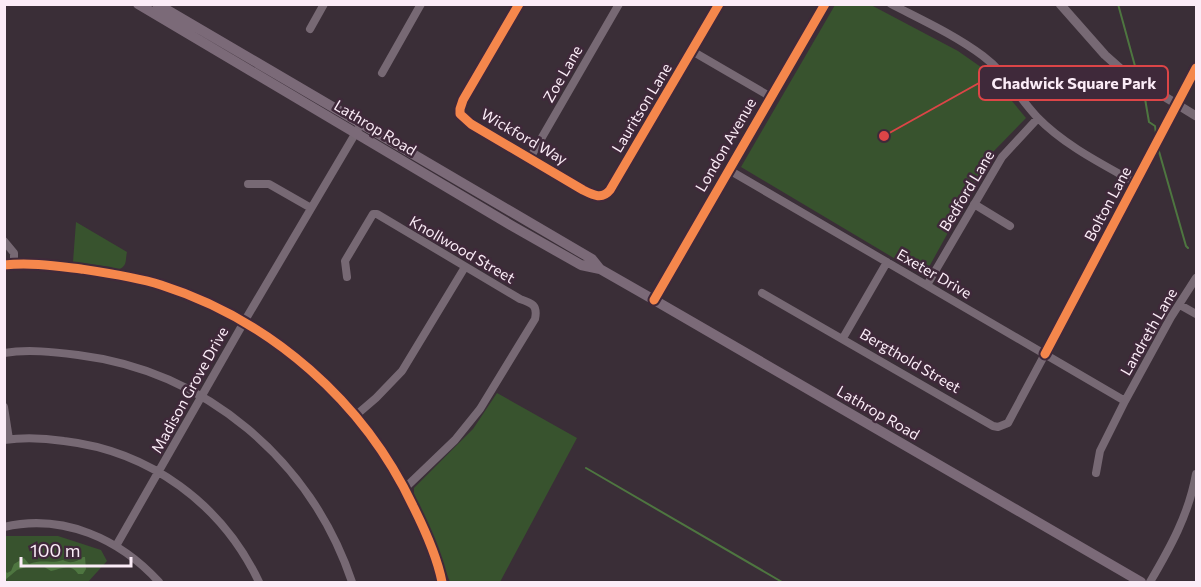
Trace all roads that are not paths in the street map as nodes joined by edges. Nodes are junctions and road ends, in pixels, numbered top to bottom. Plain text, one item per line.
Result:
1 (157, 4) edge
2 (324, 4) edge
3 (421, 4) edge
4 (519, 4) edge
5 (619, 4) edge
6 (719, 4) edge
7 (825, 4) edge
8 (891, 4) edge
9 (1060, 4) edge
10 (142, 5) edge
11 (310, 29) dead end
12 (692, 51) junction
13 (1197, 68) edge
14 (382, 73) dead end
15 (771, 97) junction
16 (1178, 105) junction
17 (1197, 116) edge
18 (1038, 118) junction
19 (361, 124) junction
20 (355, 134) junction
21 (531, 158) junction
22 (729, 170) junction
23 (248, 183) dead end
24 (1136, 183) junction
25 (575, 184) joint
26 (974, 204) junction
27 (311, 208) junction
28 (1010, 226) dead end
29 (4, 241) edge
30 (887, 262) junction
31 (14, 264) junction
32 (4, 265) edge
33 (465, 267) junction
34 (600, 269) junction
35 (347, 277) dead end
36 (1197, 278) edge
37 (927, 285) junction
38 (762, 293) dead end
39 (654, 300) junction
40 (1180, 304) junction
41 (1197, 314) edge
42 (244, 322) junction
43 (843, 338) junction
44 (4, 352) edge
45 (1045, 354) junction
46 (203, 396) junction
47 (1125, 401) junction
48 (4, 407) edge
49 (963, 408) joint
50 (355, 416) junction
51 (7, 440) edge
52 (159, 472) junction
53 (1096, 473) dead end
54 (1197, 474) edge
55 (405, 488) junction
56 (4, 527) edge
57 (116, 546) junction
58 (159, 582) edge
59 (259, 582) edge
60 (352, 582) edge
61 (442, 582) edge
62 (1141, 582) edge
63 (1150, 582) edge

1 - 19 main road, Lathrop Road
2 - 11 street
3 - 14 street
4 - 21 street, Wickford Way
5 - 21 street, Zoe Lane
6 - 12 street, Lauritson Lane
7 - 15 street, London Avenue
8 - 18 street
9 - 16 street
10 - 20 main road, Lathrop Road
12 - 15 street
12 - 25 street, Lauritson Lane
13 - 16 street, Bolton Lane
15 - 22 street, London Avenue
16 - 17 street
16 - 24 street, Bolton Lane
18 - 24 street
18 - 26 street, Bedford Lane
19 - 20 street, Madison Grove Drive
19 - 34 main road, Lathrop Road
20 - 27 street, Madison Grove Drive
20 - 34 main road, Lathrop Road
21 - 25 street, Wickford Way
22 - 30 street, Exeter Drive
22 - 39 street, London Avenue
23 - 27 street
24 - 45 street, Bolton Lane
26 - 28 street
26 - 37 street, Bedford Lane
27 - 42 street, Madison Grove Drive
29 - 31 street
30 - 37 street, Exeter Drive
30 - 43 street
31 - 32 street
31 - 42 street
33 - 35 street, Knollwood Street
33 - 50 street
33 - 55 street, Knollwood Street
34 - 39 main road, Lathrop Road
36 - 40 street, Landreth Lane
37 - 45 street, Exeter Drive
38 - 43 street, Bergthold Street
39 - 62 main road, Lathrop Road
40 - 41 street
40 - 47 street, Landreth Lane
42 - 46 street, Madison Grove Drive
42 - 50 street
43 - 49 street, Bergthold Street
44 - 46 street
45 - 47 street, Exeter Drive
45 - 49 street, Bolton Lane
46 - 52 street, Madison Grove Drive
46 - 60 street
47 - 53 street, Landreth Lane
48 - 51 street
50 - 55 street
51 - 52 street
52 - 57 street, Madison Grove Drive
52 - 59 street
54 - 63 street
55 - 61 street
56 - 57 street
57 - 58 street

